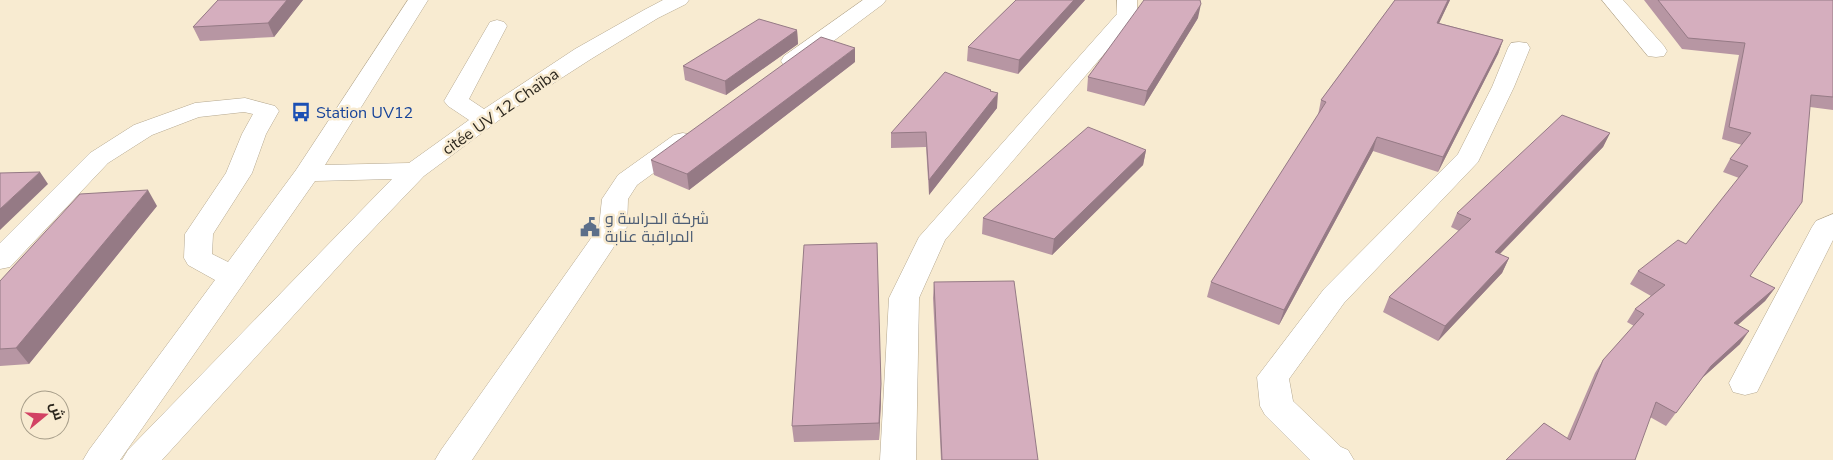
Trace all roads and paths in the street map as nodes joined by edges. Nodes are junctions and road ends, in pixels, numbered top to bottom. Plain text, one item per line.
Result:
1 (418, 0) edge
2 (679, 0) edge
3 (876, 0) edge
4 (1127, 0) edge
5 (1612, 0) edge
6 (497, 26) dead end
7 (1519, 48) dead end
8 (1656, 51) dead end
9 (772, 76) edge
10 (485, 120) junction
11 (699, 128) edge
12 (416, 170) junction
13 (307, 173) junction
14 (1833, 223) edge
15 (0, 260) edge
16 (232, 277) junction
17 (1745, 384) dead end
18 (101, 460) edge
19 (140, 460) edge
20 (453, 460) edge
21 (898, 460) edge
22 (1336, 460) edge

1 - 13 street
2 - 10 street, citée UV 12 Chaïba
3 - 9 street
4 - 21 street
5 - 8 street
6 - 10 street
7 - 22 street
10 - 12 street, citée UV 12 Chaïba
11 - 20 street
12 - 13 street
12 - 19 street, citée UV 12 Chaïba
13 - 16 street
14 - 17 street
15 - 16 street
16 - 18 street

